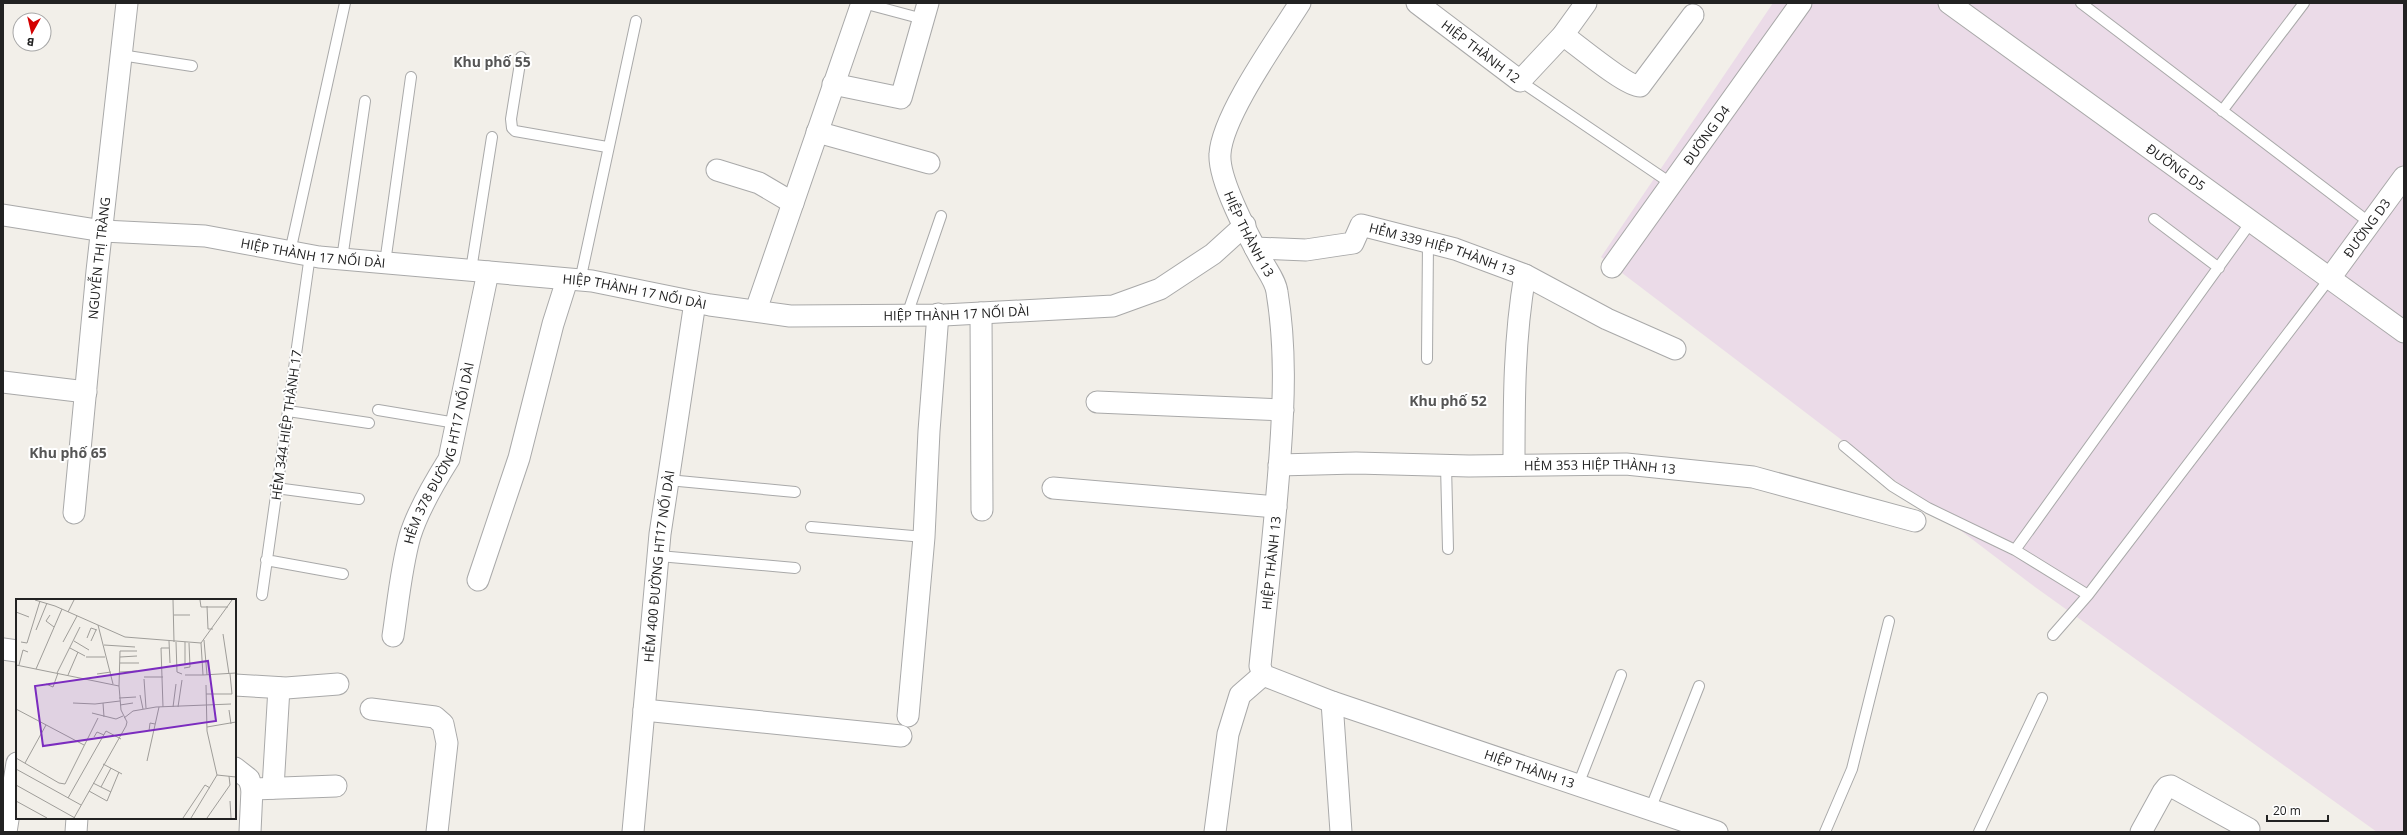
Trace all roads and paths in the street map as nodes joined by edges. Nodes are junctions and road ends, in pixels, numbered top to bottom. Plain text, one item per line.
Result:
1 (127, 3) edge
2 (345, 3) edge
3 (862, 3) edge
4 (1300, 3) edge
5 (1417, 3) edge
6 (1586, 3) edge
7 (1801, 3) edge
8 (1948, 3) edge
9 (2081, 3) edge
10 (2304, 3) edge
11 (926, 11) edge
12 (1693, 15) dead end
13 (636, 21) dead end
14 (1563, 34) junction
15 (121, 55) junction
16 (521, 56) dead end
17 (192, 66) dead end
18 (412, 77) dead end
19 (1520, 81) junction
20 (833, 84) junction
21 (365, 101) dead end
22 (2222, 111) junction
23 (817, 132) junction
24 (492, 137) dead end
25 (607, 147) junction
26 (929, 163) dead end
27 (716, 170) dead end
28 (2404, 177) edge
29 (1672, 184) junction
30 (793, 204) junction
31 (3, 215) edge
32 (941, 216) dead end
33 (2154, 219) dead end
34 (2251, 222) junction
35 (2370, 223) junction
36 (1245, 225) junction
37 (103, 231) junction
38 (1428, 242) junction
39 (1256, 248) junction
40 (290, 252) junction
41 (310, 255) junction
42 (342, 259) junction
43 (385, 263) junction
44 (1612, 267) dead end
45 (2219, 268) junction
46 (479, 271) junction
47 (1524, 276) junction
48 (2330, 278) junction
49 (573, 280) junction
50 (695, 302) junction
51 (756, 310) junction
52 (981, 313) junction
53 (938, 314) junction
54 (906, 315) junction
55 (2404, 332) edge
56 (1675, 349) dead end
57 (1427, 359) dead end
58 (3, 382) edge
59 (86, 392) junction
60 (1096, 402) dead end
61 (378, 410) dead end
62 (1283, 410) junction
63 (288, 411) junction
64 (456, 423) junction
65 (369, 424) dead end
66 (1844, 446) dead end
67 (1279, 465) junction
68 (1446, 465) junction
69 (1514, 465) junction
70 (668, 480) junction
71 (276, 488) junction
72 (1053, 488) dead end
73 (795, 492) dead end
74 (359, 499) dead end
75 (1276, 507) junction
76 (982, 510) dead end
77 (74, 513) dead end
78 (1915, 521) dead end
79 (811, 527) dead end
80 (924, 537) junction
81 (1448, 549) dead end
82 (2015, 550) junction
83 (659, 556) junction
84 (266, 560) junction
85 (794, 568) dead end
86 (343, 574) dead end
87 (478, 580) dead end
88 (262, 595) dead end
89 (2088, 595) junction
90 (1888, 621) dead end
91 (2053, 635) dead end
92 (393, 636) dead end
93 (3, 649) edge
94 (16, 651) edge
95 (1264, 675) junction
96 (1621, 675) dead end
97 (338, 684) dead end
98 (236, 685) edge
99 (1699, 686) dead end
100 (279, 688) junction
101 (2042, 698) dead end
102 (1332, 702) junction
103 (371, 709) dead end
104 (644, 710) junction
105 (908, 716) dead end
106 (901, 736) dead end
107 (16, 769) edge
108 (236, 769) edge
109 (1578, 785) junction
110 (336, 786) dead end
111 (273, 788) junction
112 (252, 789) junction
113 (1650, 810) junction
114 (77, 819) edge
115 (2249, 829) dead end
116 (6, 832) edge
117 (76, 832) edge
118 (250, 832) edge
119 (437, 832) edge
120 (633, 832) edge
121 (1215, 832) edge
122 (1341, 832) edge
123 (1717, 832) edge
124 (1825, 832) edge
125 (1978, 832) edge
126 (2141, 832) edge

1 - 15 street, NGUYỄN THỊ TRÀNG
2 - 40 lane
3 - 11 lane
3 - 20 street
4 - 36 street, HIỆP THÀNH 13
5 - 19 street, HIỆP THÀNH 12
6 - 14 street, HIỆP THÀNH 12
7 - 29 street, ĐƯỜNG D4
8 - 34 street, ĐƯỜNG D5
9 - 22 lane
10 - 22 lane
11 - 20 street
12 - 14 street
13 - 25 lane
14 - 19 street, HIỆP THÀNH 12
15 - 17 lane
15 - 37 street, NGUYỄN THỊ TRÀNG
16 - 25 lane
18 - 43 lane
19 - 29 lane
20 - 23 street
21 - 42 lane
22 - 35 lane
23 - 26 street
23 - 30 street
24 - 46 lane
25 - 49 lane
27 - 30 street
28 - 35 street, ĐƯỜNG D3
29 - 44 street, ĐƯỜNG D4
30 - 51 street
31 - 37 street, HIỆP THÀNH 17 NỐI DÀI
32 - 54 lane
33 - 45 lane
34 - 45 lane
34 - 48 street, ĐƯỜNG D5
35 - 48 street, ĐƯỜNG D3
36 - 39 street, HIỆP THÀNH 13
36 - 52 street, HIỆP THÀNH 17 NỐI DÀI
37 - 40 street, HIỆP THÀNH 17 NỐI DÀI
37 - 59 street, NGUYỄN THỊ TRÀNG
38 - 39 street, HẺM 339 HIỆP THÀNH 13
38 - 47 street, HẺM 339 HIỆP THÀNH 13
38 - 57 lane
39 - 62 street, HIỆP THÀNH 13
40 - 41 street, HIỆP THÀNH 17 NỐI DÀI
41 - 42 street, HIỆP THÀNH 17 NỐI DÀI
41 - 63 lane, HẺM 344 HIỆP THÀNH 17
42 - 43 street, HIỆP THÀNH 17 NỐI DÀI
43 - 46 street, HIỆP THÀNH 17 NỐI DÀI
45 - 82 lane
46 - 49 street, HIỆP THÀNH 17 NỐI DÀI
46 - 64 street, HẺM 378 ĐƯỜNG HT17 NỐI DÀI
47 - 56 street, HẺM 339 HIỆP THÀNH 13
47 - 69 street
48 - 55 street, ĐƯỜNG D5
48 - 89 lane
49 - 50 street, HIỆP THÀNH 17 NỐI DÀI
49 - 87 street
50 - 51 street, HIỆP THÀNH 17 NỐI DÀI
50 - 70 street, HẺM 400 ĐƯỜNG HT17 NỐI DÀI
51 - 54 street, HIỆP THÀNH 17 NỐI DÀI
52 - 53 street, HIỆP THÀNH 17 NỐI DÀI
52 - 76 street
53 - 54 street, HIỆP THÀNH 17 NỐI DÀI
53 - 80 street
58 - 59 street
59 - 77 street, NGUYỄN THỊ TRÀNG
60 - 62 street
61 - 64 lane
62 - 67 street, HIỆP THÀNH 13
63 - 65 lane
63 - 71 lane, HẺM 344 HIỆP THÀNH 17
64 - 92 street, HẺM 378 ĐƯỜNG HT17 NỐI DÀI
66 - 82 lane
67 - 68 street, HẺM 353 HIỆP THÀNH 13
67 - 75 street, HIỆP THÀNH 13
68 - 69 street, HẺM 353 HIỆP THÀNH 13
68 - 81 lane
69 - 78 street, HẺM 353 HIỆP THÀNH 13
70 - 73 lane
70 - 83 street, HẺM 400 ĐƯỜNG HT17 NỐI DÀI
71 - 74 lane
71 - 84 lane, HẺM 344 HIỆP THÀNH 17
72 - 75 street
75 - 95 street, HIỆP THÀNH 13
79 - 80 lane
80 - 105 street
82 - 89 lane
83 - 85 lane
83 - 104 street, HẺM 400 ĐƯỜNG HT17 NỐI DÀI
84 - 86 lane
84 - 88 lane, HẺM 344 HIỆP THÀNH 17
89 - 91 lane
90 - 124 lane
93 - 94 street
95 - 102 street, HIỆP THÀNH 13
95 - 121 street
96 - 109 lane
97 - 100 street
98 - 100 street
99 - 113 lane
100 - 111 street
101 - 125 lane
102 - 109 street, HIỆP THÀNH 13
102 - 122 street
103 - 119 street
104 - 106 street
104 - 120 street, HẺM 400 ĐƯỜNG HT17 NỐI DÀI
107 - 116 street
108 - 112 street
109 - 113 street, HIỆP THÀNH 13
110 - 111 street
111 - 112 street
112 - 118 street
113 - 123 street, HIỆP THÀNH 13
114 - 117 street
115 - 126 street

